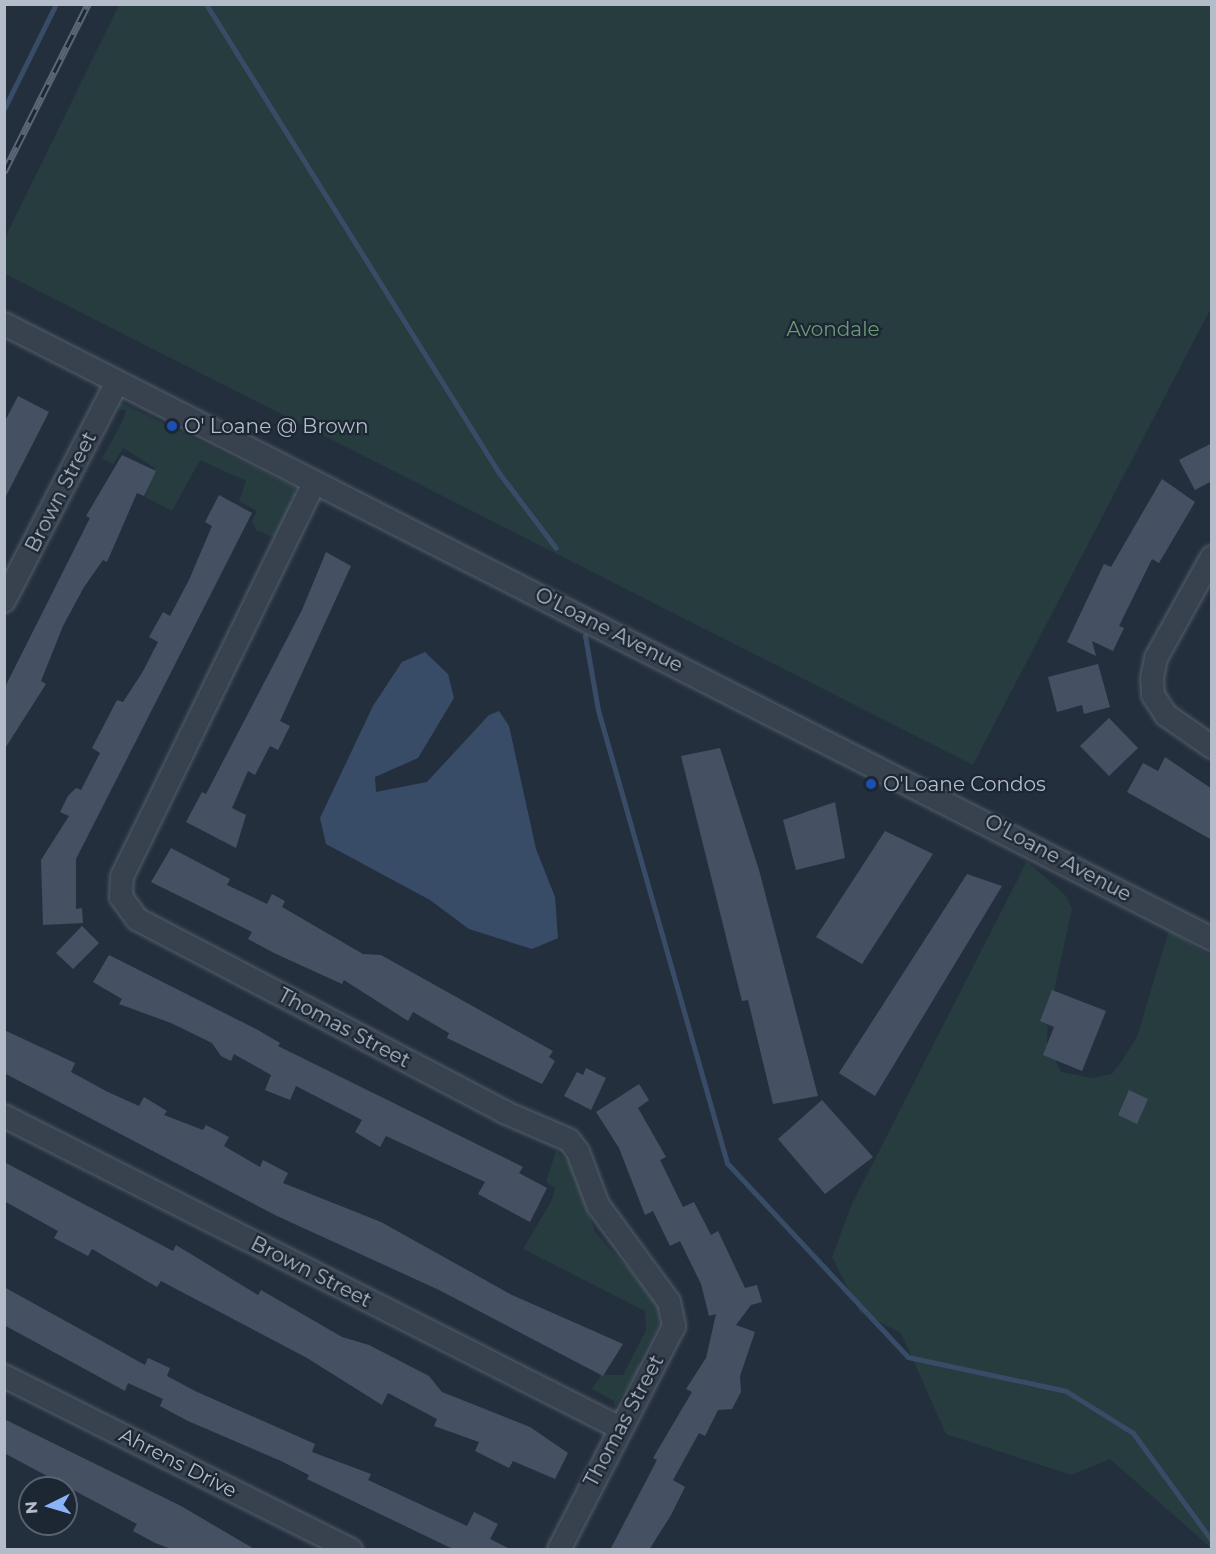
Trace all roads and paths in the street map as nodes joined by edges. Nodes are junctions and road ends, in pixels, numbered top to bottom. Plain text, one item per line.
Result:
1 (4, 324) edge
2 (117, 382) junction
3 (314, 483) junction
4 (1212, 557) edge
5 (4, 601) edge
6 (1212, 747) edge
7 (1212, 939) edge
8 (4, 1116) edge
9 (4, 1376) edge
10 (618, 1427) junction
11 (351, 1550) edge
12 (559, 1550) edge

1 - 2 street, O'Loane Avenue
2 - 3 street, O'Loane Avenue
2 - 5 street, Brown Street
3 - 7 street, O'Loane Avenue
3 - 10 street, Thomas Street
4 - 6 street
8 - 10 street, Brown Street
9 - 11 street, Ahrens Drive
10 - 12 street, Thomas Street

